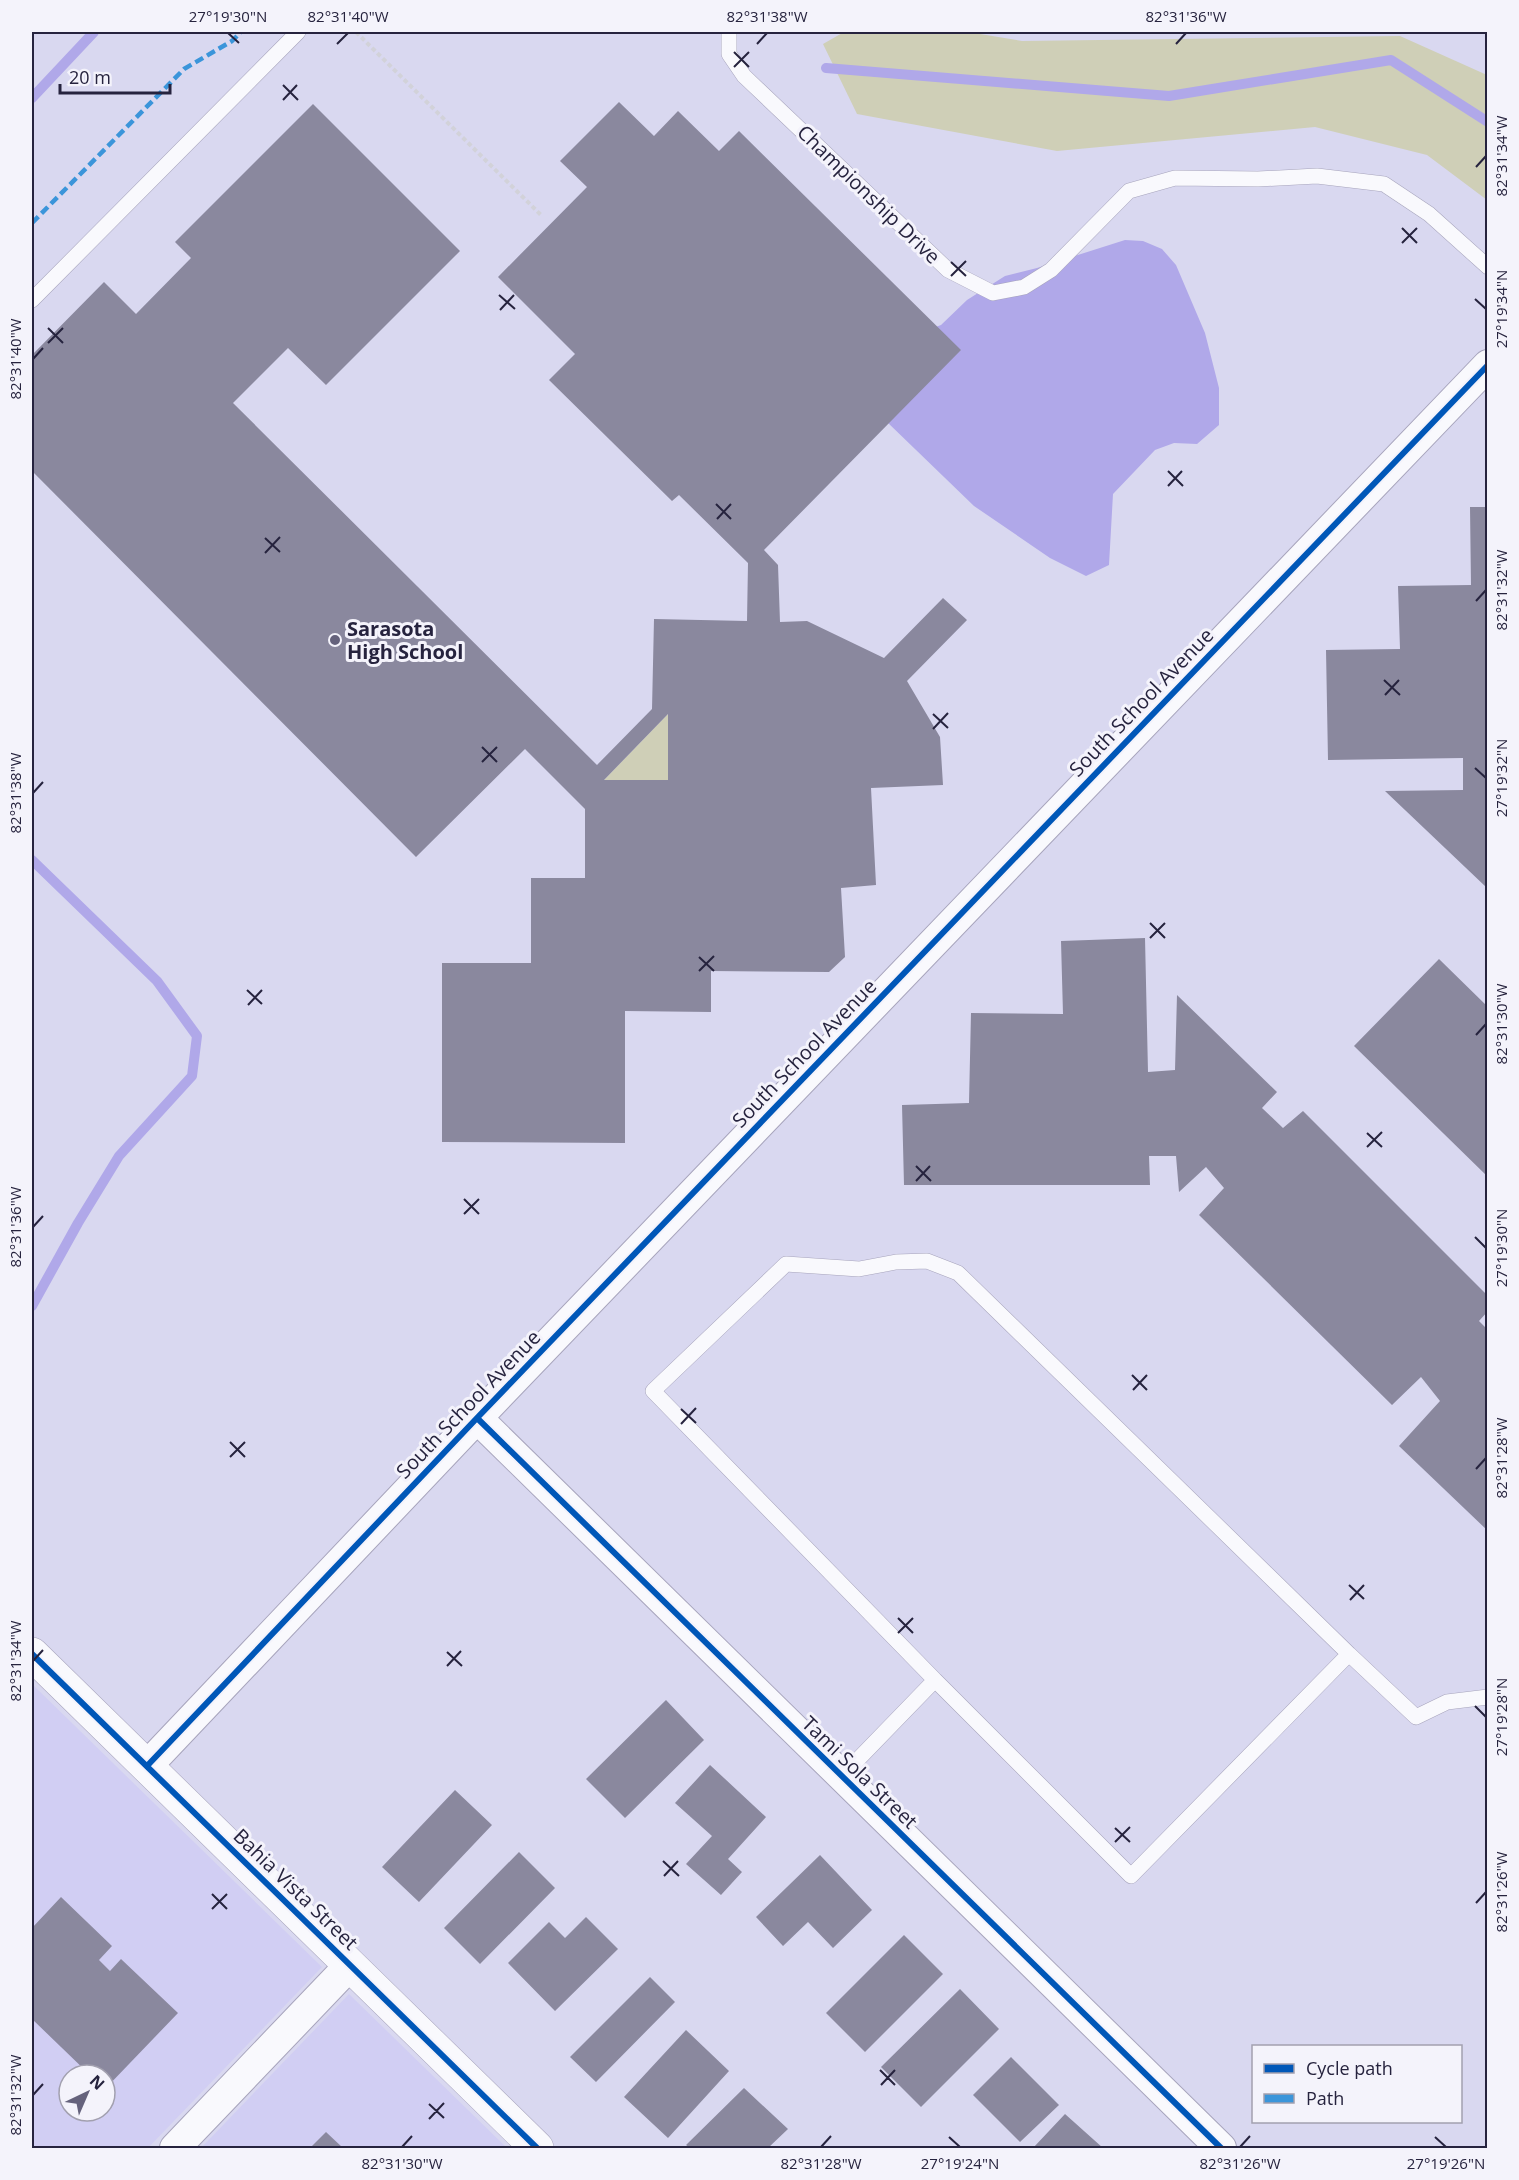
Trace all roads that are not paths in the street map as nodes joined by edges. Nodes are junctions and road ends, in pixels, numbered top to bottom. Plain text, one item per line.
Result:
1 (298, 32) edge
2 (729, 32) edge
3 (1488, 267) edge
4 (32, 300) edge
5 (1488, 365) edge
6 (477, 1418) junction
7 (32, 1654) edge
8 (1349, 1654) junction
9 (935, 1680) junction
10 (1488, 1697) edge
11 (147, 1766) junction
12 (841, 1777) junction
13 (350, 1965) junction
14 (175, 2148) edge
15 (537, 2148) edge
16 (1221, 2148) edge

1 - 4 lane
2 - 3 lane, Championship Drive
5 - 6 street, South School Avenue
6 - 11 street, South School Avenue
6 - 12 street, Tami Sola Street
7 - 11 street, Bahia Vista Street
8 - 9 lane
8 - 9 lane
8 - 10 lane
9 - 12 lane
11 - 13 street, Bahia Vista Street
12 - 16 street, Tami Sola Street
13 - 14 street, Bahia Vista Street
13 - 15 street, Bahia Vista Street

